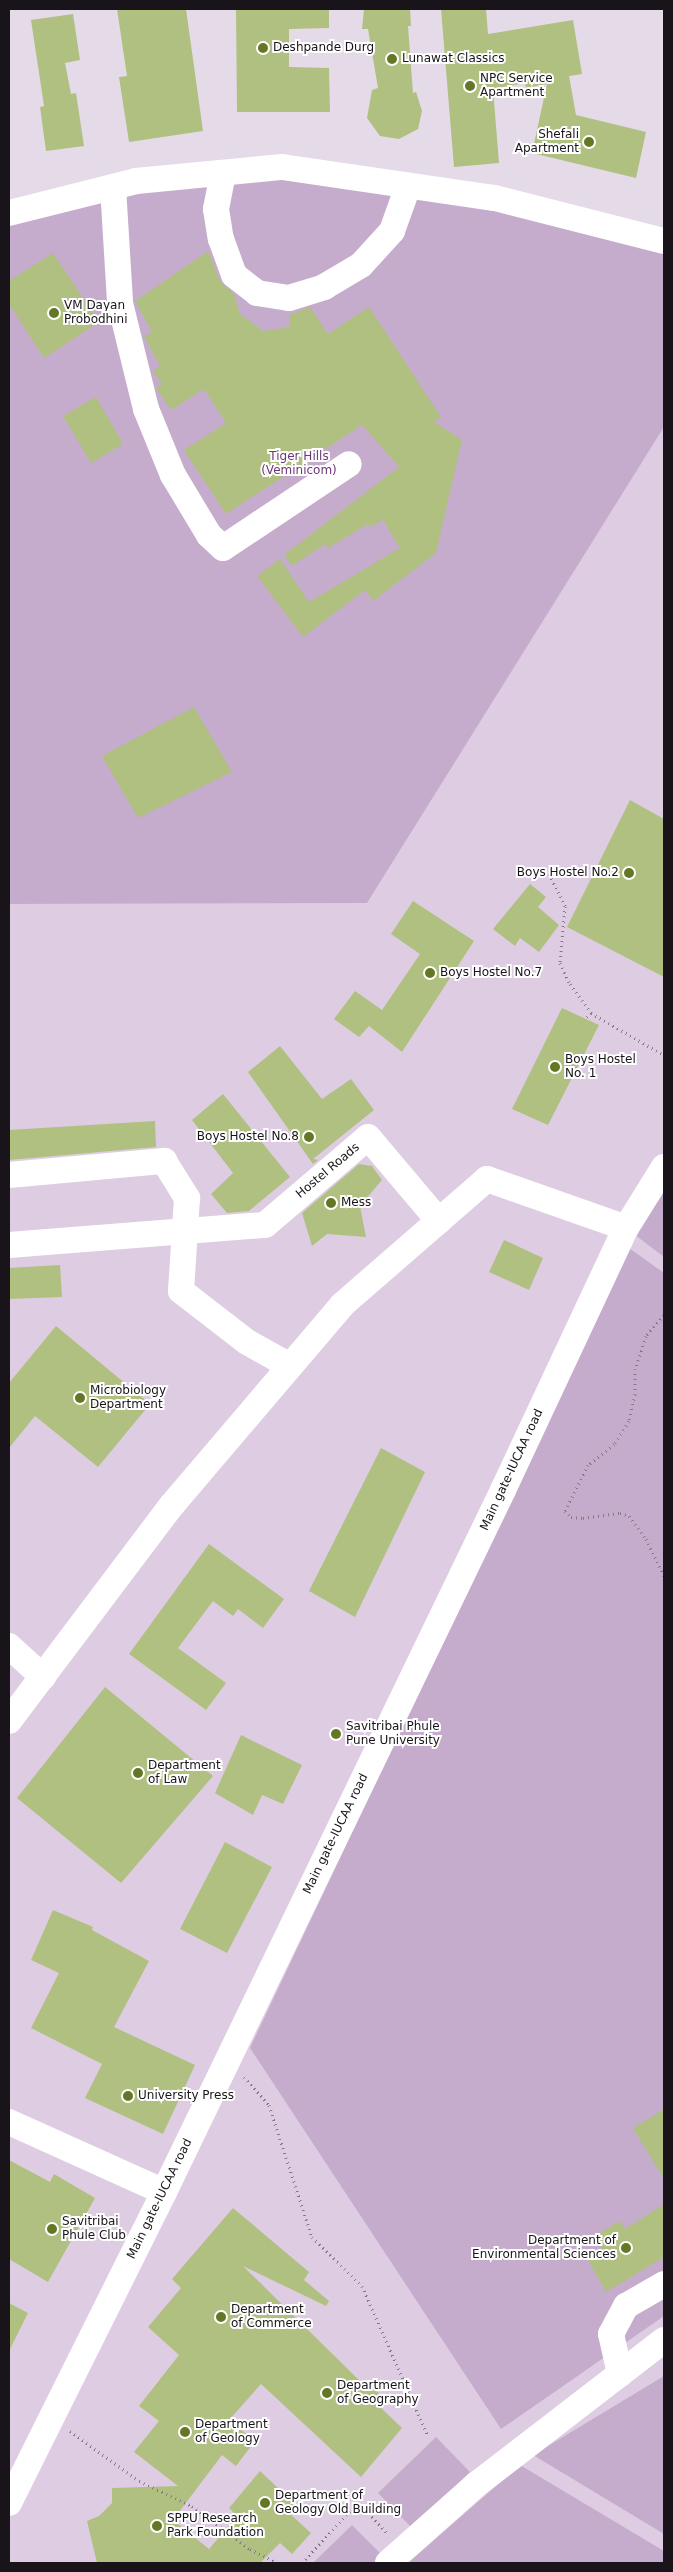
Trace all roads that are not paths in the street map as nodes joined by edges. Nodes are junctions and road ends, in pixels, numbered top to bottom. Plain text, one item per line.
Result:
1 (223, 173) junction
2 (408, 186) junction
3 (113, 187) junction
4 (9, 213) edge
5 (664, 241) edge
6 (349, 464) dead end
7 (664, 1167) edge
8 (9, 1175) edge
9 (439, 1221) junction
10 (626, 1228) junction
11 (185, 1232) junction
12 (9, 1245) edge
13 (290, 1366) junction
14 (9, 1646) edge
15 (43, 1676) junction
16 (9, 1721) edge
17 (9, 2122) edge
18 (164, 2192) junction
19 (664, 2284) edge
20 (664, 2340) edge
21 (620, 2374) junction
22 (9, 2503) edge
23 (396, 2557) edge

1 - 2 lane
1 - 2 lane
1 - 3 lane
2 - 5 lane
3 - 4 lane
3 - 6 lane
7 - 10 lane, Main gate-IUCAA road
8 - 11 lane
9 - 10 lane
9 - 11 lane, Hostel Roads
9 - 13 lane
10 - 18 lane, Main gate-IUCAA road
11 - 12 lane, Hostel Roads
11 - 13 lane
13 - 15 lane
14 - 15 lane
15 - 16 lane
17 - 18 lane
18 - 22 lane, Main gate-IUCAA road
19 - 21 lane
20 - 21 lane
21 - 23 lane

